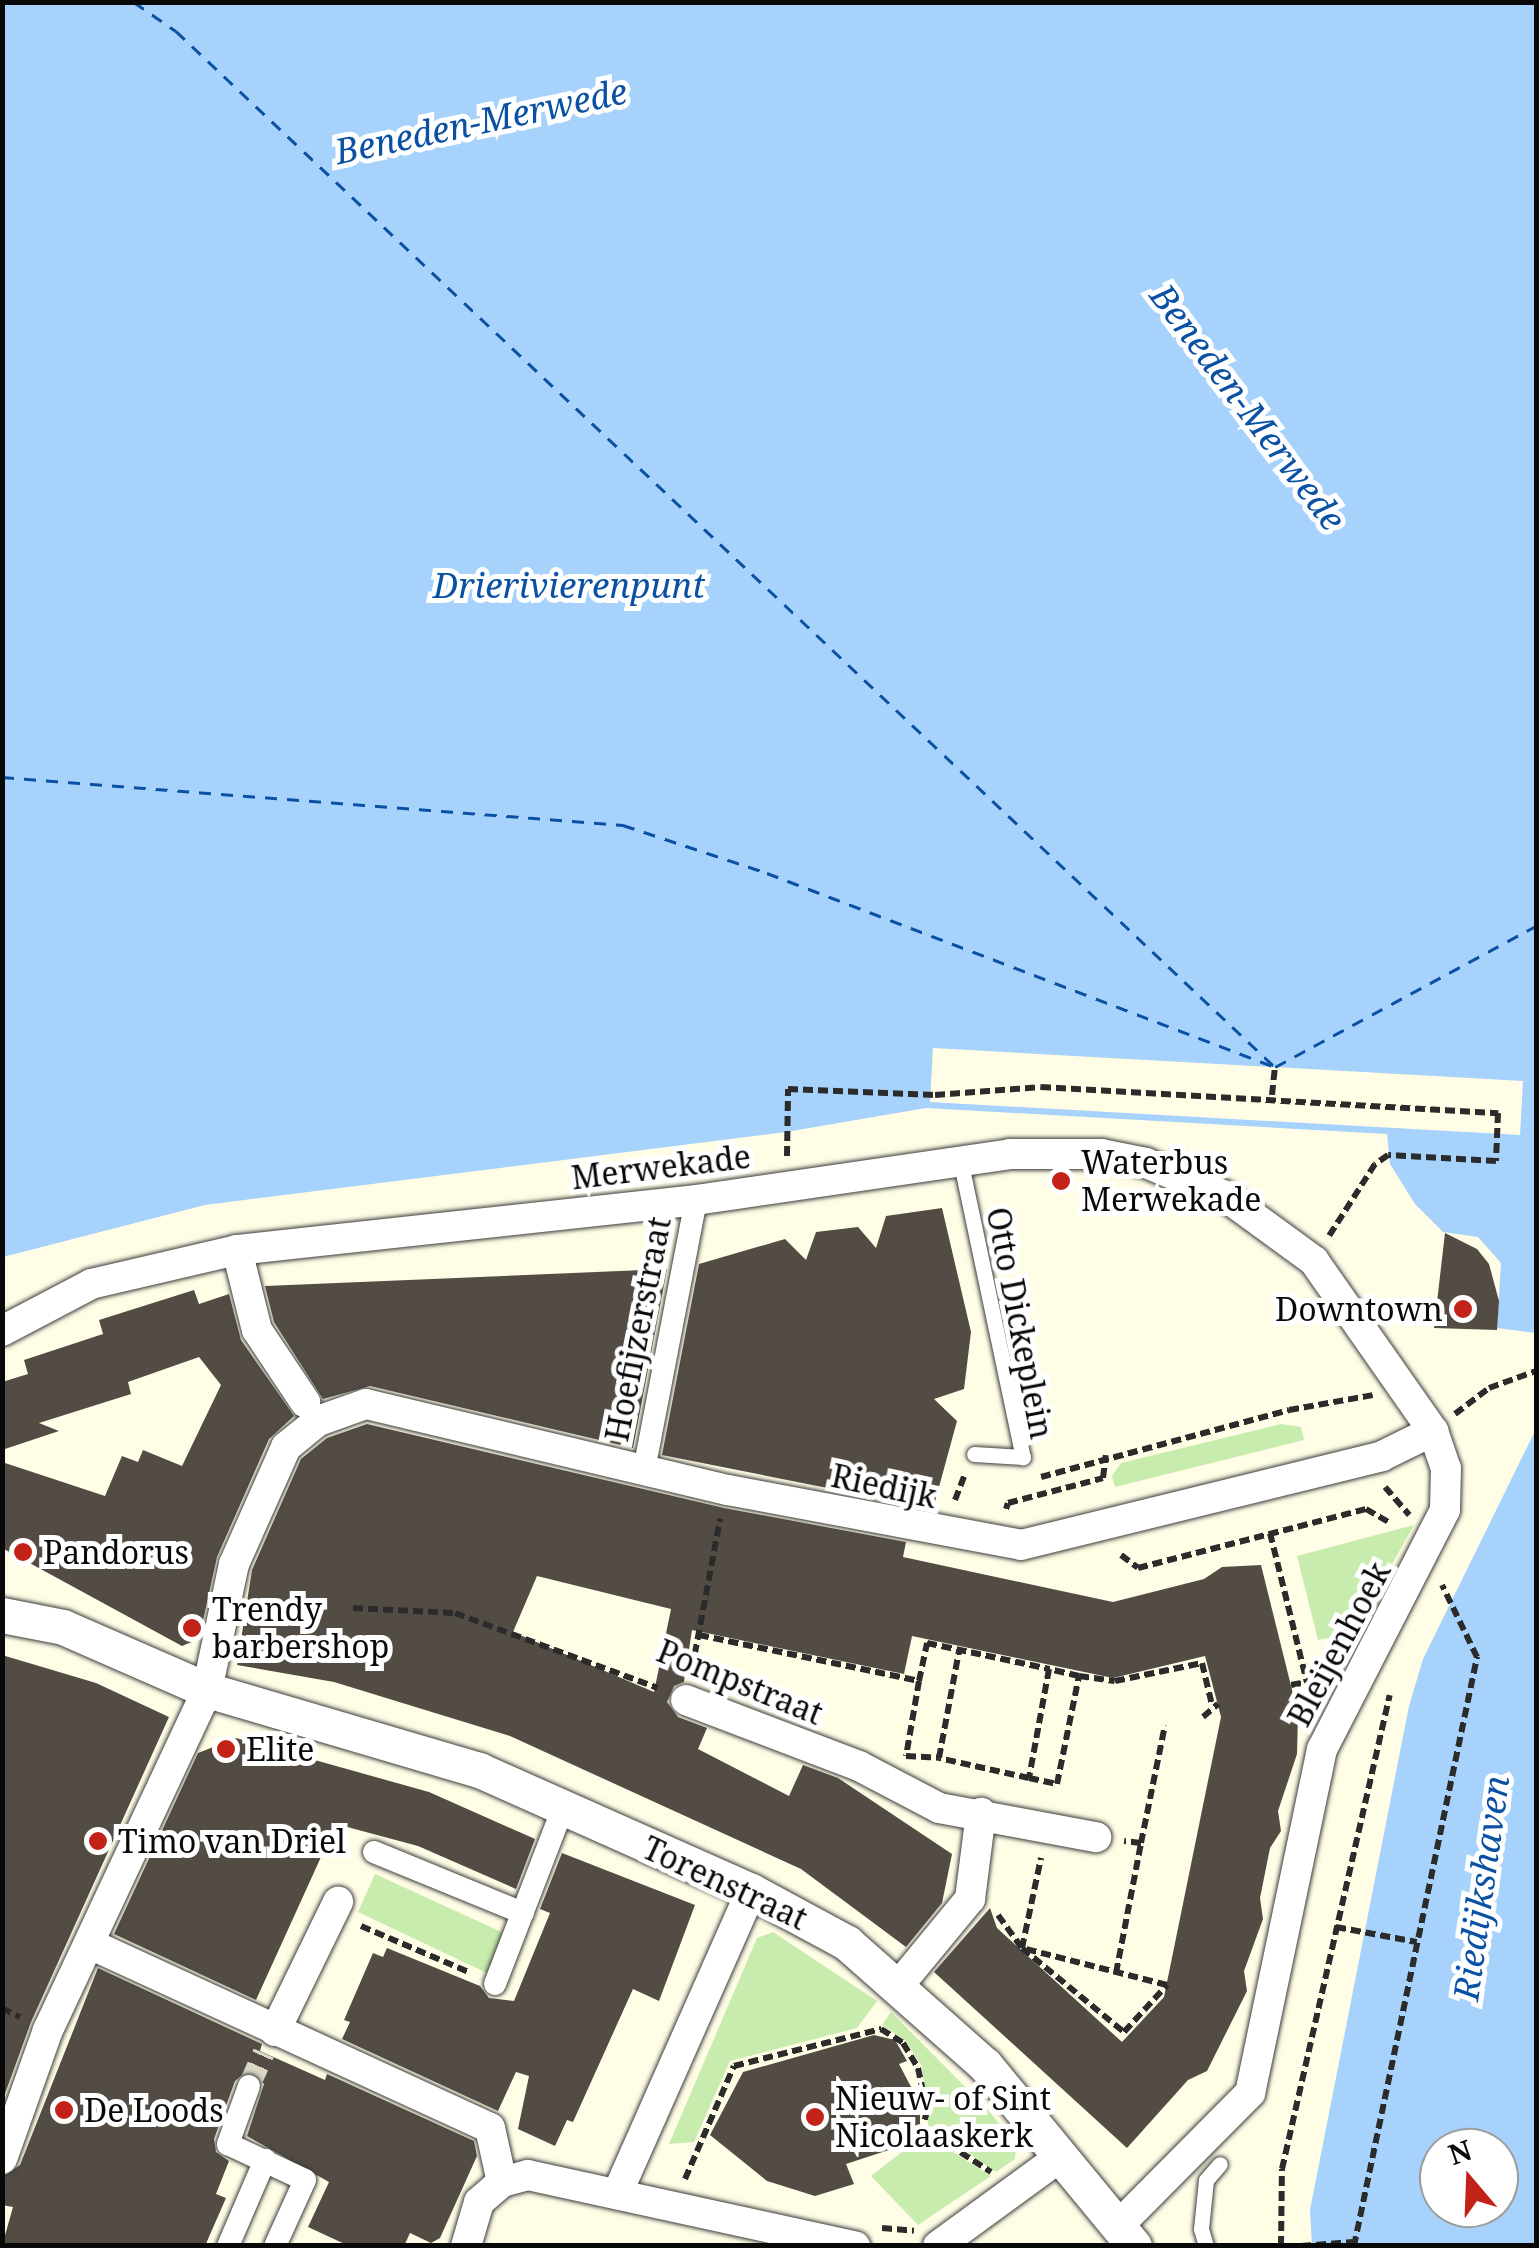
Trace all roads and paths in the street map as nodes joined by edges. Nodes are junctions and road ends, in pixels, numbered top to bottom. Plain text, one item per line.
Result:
1 (1275, 1066) dead end
2 (1272, 1096) junction
3 (786, 1132) dead end
4 (960, 1159) junction
5 (696, 1200) junction
6 (237, 1250) junction
7 (1314, 1261) junction
8 (2, 1330) edge
9 (1536, 1371) edge
10 (1352, 1400) dead end
11 (311, 1412) junction
12 (1434, 1432) junction
13 (974, 1454) dead end
14 (1106, 1455) junction
15 (1022, 1457) junction
16 (644, 1470) junction
17 (1390, 1523) dead end
18 (1111, 1525) junction
19 (1270, 1533) junction
20 (717, 1534) dead end
21 (994, 1544) junction
22 (1431, 1576) junction
23 (1434, 1600) dead end
24 (353, 1608) dead end
25 (2, 1615) edge
26 (699, 1635) junction
27 (959, 1651) junction
28 (1050, 1669) junction
29 (1340, 1672) dead end
30 (1079, 1676) junction
31 (1396, 1678) dead end
32 (919, 1680) junction
33 (1307, 1682) junction
34 (1291, 1685) dead end
35 (207, 1690) junction
36 (686, 1700) junction
37 (1203, 1717) dead end
38 (1069, 1724) junction
39 (1165, 1725) dead end
40 (1078, 1726) dead end
41 (939, 1758) junction
42 (1029, 1778) junction
43 (1057, 1784) junction
44 (564, 1808) junction
45 (981, 1813) junction
46 (1048, 1828) junction
47 (1096, 1837) joint
48 (1141, 1844) junction
49 (374, 1852) dead end
50 (751, 1891) junction
51 (335, 1908) joint
52 (523, 1913) junction
53 (1336, 1926) junction
54 (1417, 1942) junction
55 (90, 1944) junction
56 (1022, 1948) junction
57 (1116, 1973) junction
58 (495, 1984) joint
59 (899, 1985) junction
60 (2, 2008) edge
61 (20, 2017) dead end
62 (269, 2042) junction
63 (249, 2086) tunnel mouth
64 (1060, 2157) junction
65 (2, 2159) edge
66 (265, 2160) junction
67 (1220, 2164) dead end
68 (1007, 2169) dead end
69 (666, 2175) dead end
70 (997, 2176) junction
71 (684, 2180) junction
72 (502, 2182) junction
73 (702, 2184) dead end
74 (982, 2186) dead end
75 (617, 2194) junction
76 (859, 2234) edge
77 (1126, 2235) edge
78 (930, 2237) edge
79 (1354, 2244) edge
80 (228, 2246) edge
81 (275, 2246) edge
82 (466, 2246) edge
83 (1206, 2246) edge
84 (1281, 2246) edge
85 (1301, 2246) edge

1 - 2 path
2 - 3 path
2 - 7 path
4 - 5 street, Merwekade
4 - 7 street, Merwekade
4 - 15 lane, Otto Dickeplein
5 - 6 street, Merwekade
5 - 16 street, Hoefijzerstraat
6 - 8 street, Merwekade
6 - 11 street
7 - 12 street, Bleijenhoek
9 - 12 path
10 - 14 path
11 - 16 street, Riedijk
11 - 35 street
12 - 18 street, Riedijk
12 - 22 street, Bleijenhoek
13 - 15 lane, Otto Dickeplein
14 - 15 path
14 - 21 path
16 - 21 street, Riedijk
17 - 19 path
18 - 19 path
18 - 21 street, Riedijk
19 - 33 path
20 - 26 path
22 - 23 path
22 - 54 path
22 - 77 street, Bleijenhoek
24 - 36 path, Pompstraat
25 - 35 street, Torenstraat
26 - 32 path
26 - 36 path
27 - 28 path
27 - 32 path
27 - 41 path
28 - 30 path
28 - 42 path
29 - 33 path
30 - 37 path
30 - 38 path
31 - 53 path
32 - 41 path
33 - 34 path
35 - 44 street, Torenstraat
35 - 55 street
36 - 45 street, Pompstraat
38 - 40 path
38 - 43 path
39 - 48 path
41 - 42 path
42 - 43 path
43 - 46 path
44 - 50 street, Torenstraat
44 - 52 street
45 - 46 street, Pompstraat
45 - 59 street
46 - 47 street, Pompstraat
46 - 56 path
47 - 48 path
48 - 57 path
49 - 52 street
50 - 59 street, Torenstraat
50 - 75 street
51 - 58 path
51 - 62 street
52 - 58 street
53 - 54 path
53 - 84 path
54 - 79 path
55 - 62 street
55 - 65 street
56 - 57 path
56 - 57 path
59 - 64 street, Torenstraat
60 - 61 path
62 - 72 street
63 - 66 street
64 - 77 street, Torenstraat
64 - 78 street
66 - 80 street
66 - 81 street
67 - 83 lane
68 - 70 path
69 - 71 path
70 - 71 path
70 - 74 path
71 - 73 path
72 - 75 street
72 - 82 street
75 - 76 street
76 - 78 path
79 - 85 path

